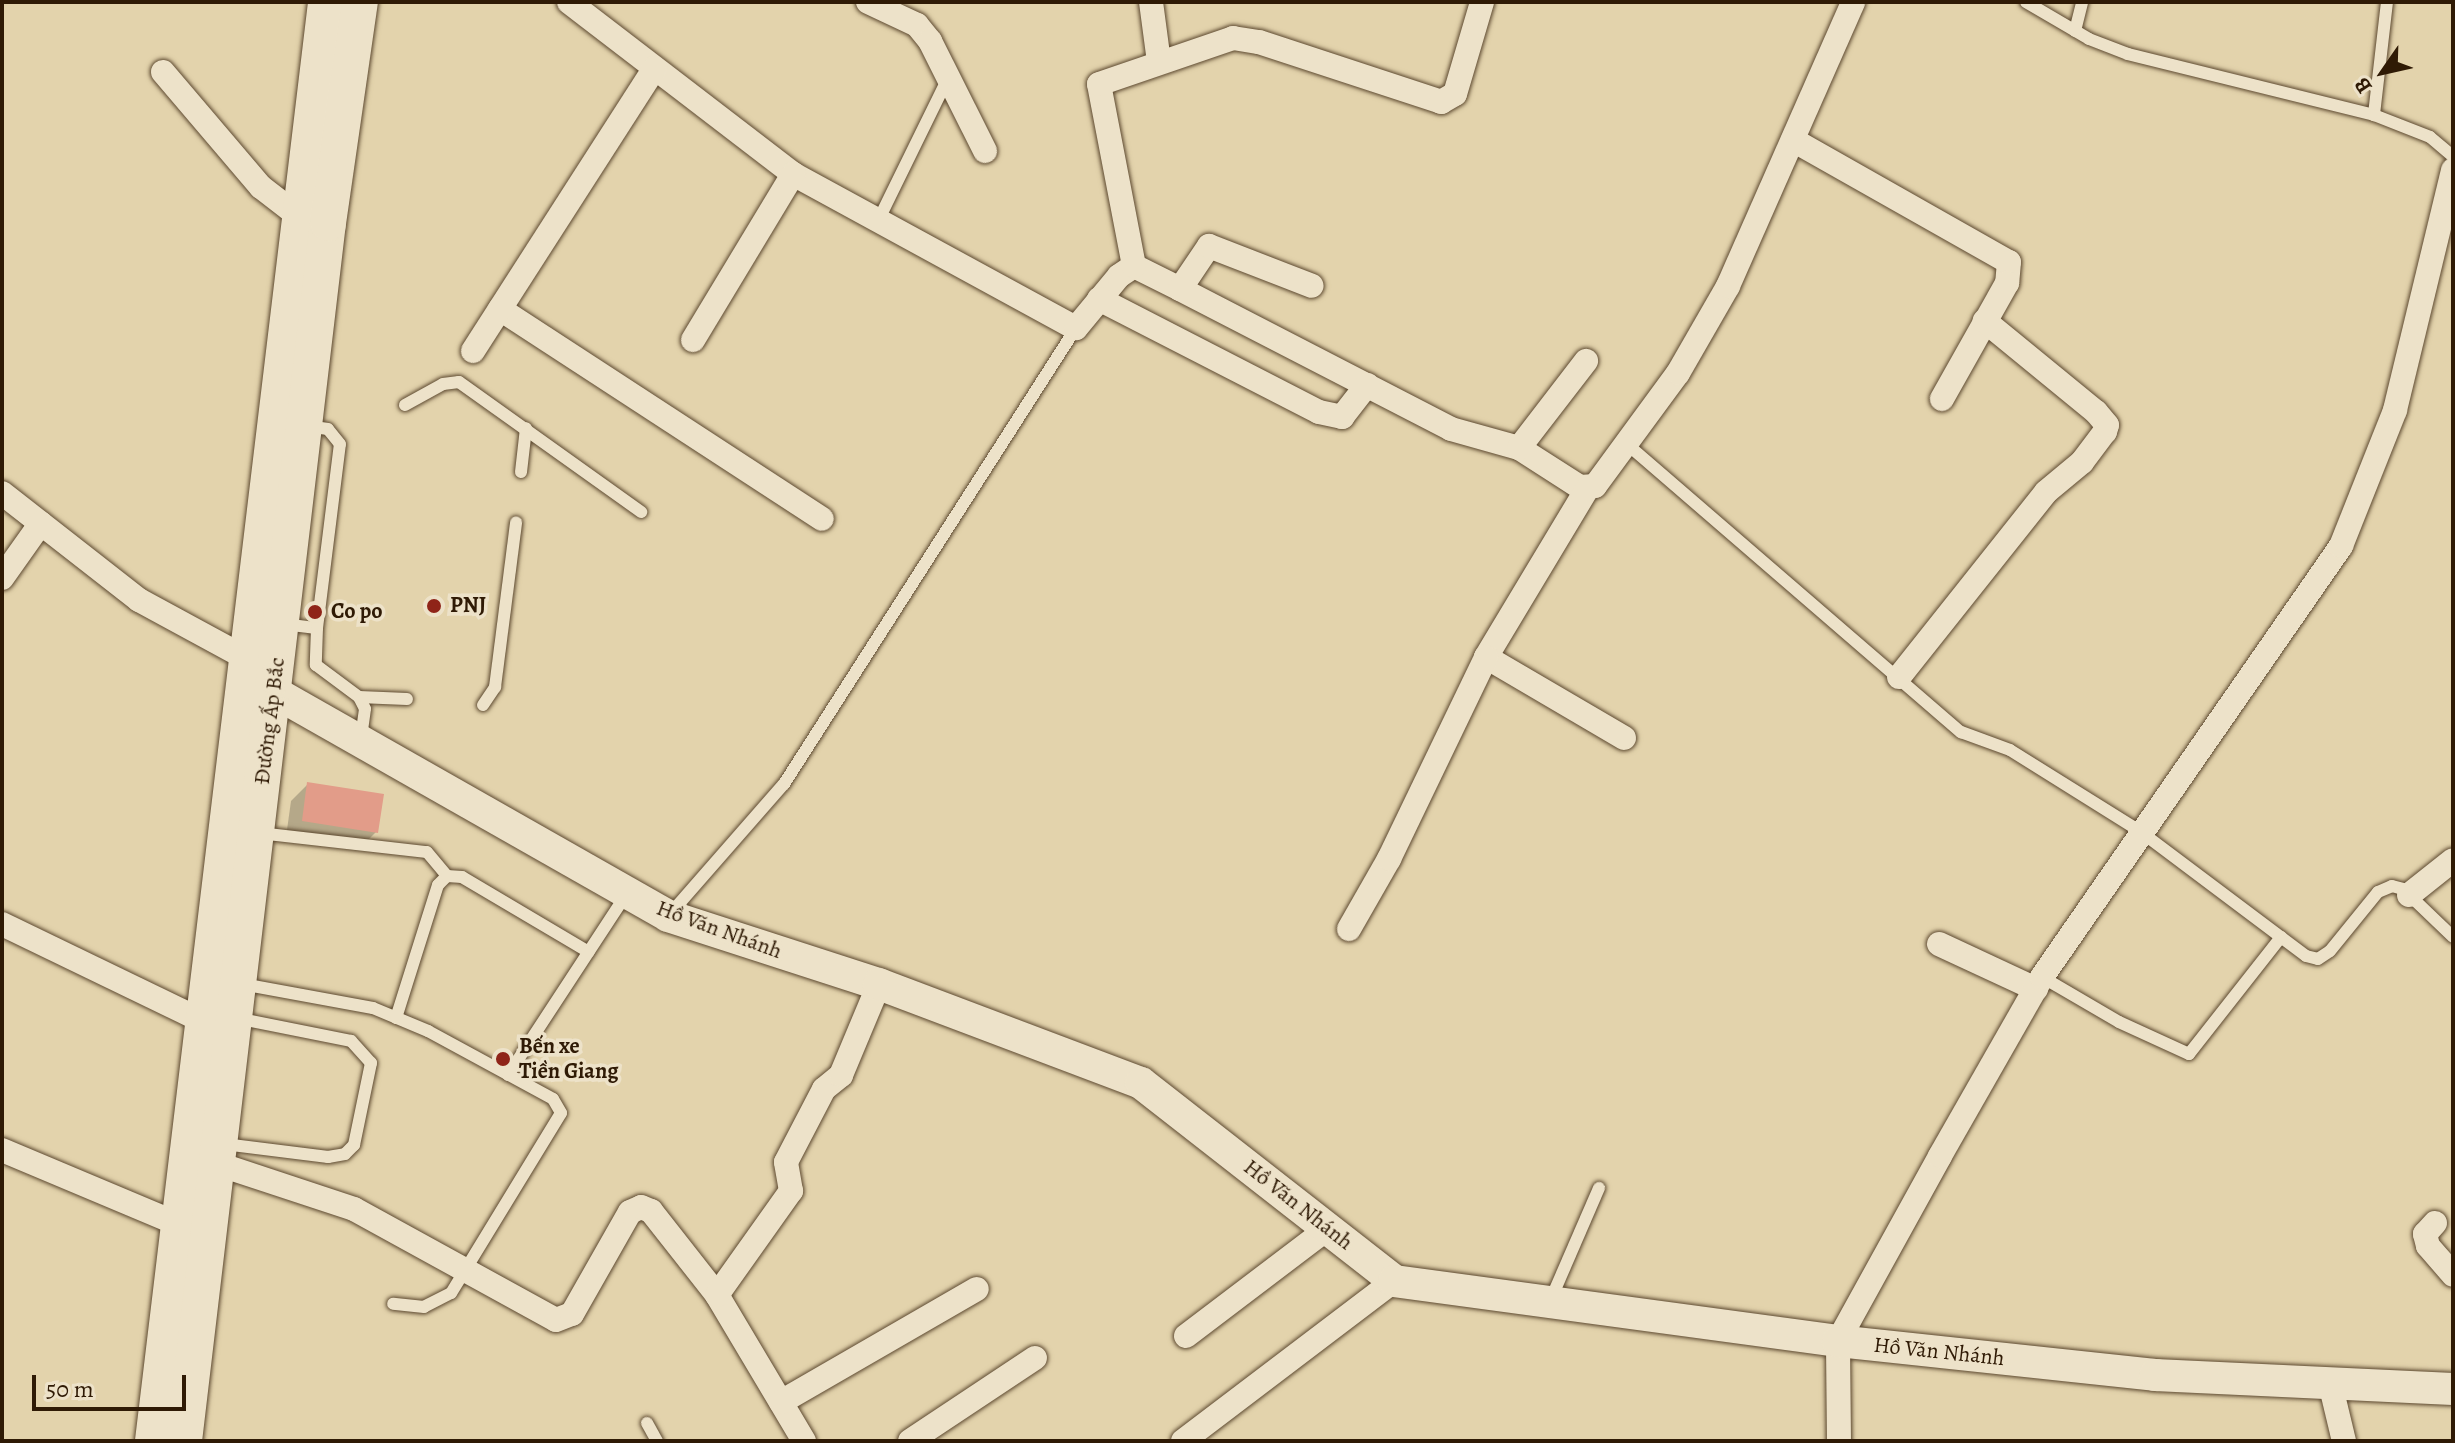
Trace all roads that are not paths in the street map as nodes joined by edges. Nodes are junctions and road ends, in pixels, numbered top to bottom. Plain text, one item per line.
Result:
1 (326, 2) edge
2 (360, 2) edge
3 (569, 2) edge
4 (868, 2) edge
5 (1151, 2) edge
6 (1482, 2) edge
7 (1853, 2) edge
8 (2026, 2) edge
9 (2082, 2) edge
10 (2387, 2) edge
11 (2075, 31) junction
12 (1159, 62) junction
13 (655, 68) junction
14 (163, 72) dead end
15 (948, 78) junction
16 (2374, 115) junction
17 (1793, 140) junction
18 (985, 151) dead end
19 (2453, 156) edge
20 (2453, 170) edge
21 (793, 174) junction
22 (300, 217) junction
23 (878, 221) junction
24 (1134, 266) junction
25 (1312, 286) dead end
26 (1180, 289) junction
27 (1099, 299) junction
28 (500, 309) junction
29 (1985, 321) junction
30 (1076, 328) junction
31 (693, 340) dead end
32 (473, 351) dead end
33 (1586, 361) dead end
34 (1367, 385) junction
35 (1942, 399) dead end
36 (405, 405) dead end
37 (526, 428) junction
38 (329, 431) junction
39 (1628, 445) junction
40 (1519, 448) junction
41 (521, 472) dead end
42 (1587, 489) junction
43 (2, 493) edge
44 (641, 512) dead end
45 (822, 519) dead end
46 (516, 522) dead end
47 (41, 523) junction
48 (2, 578) edge
49 (281, 624) junction
50 (317, 628) junction
51 (1486, 657) junction
52 (1899, 677) junction
53 (253, 678) junction
54 (359, 697) junction
55 (407, 699) dead end
56 (483, 705) dead end
57 (1624, 738) dead end
58 (361, 742) junction
59 (2141, 832) junction
60 (257, 833) junction
61 (2453, 860) edge
62 (447, 876) junction
63 (627, 893) junction
64 (2409, 895) junction
65 (668, 916) junction
66 (2, 924) edge
67 (229, 925) junction
68 (1349, 929) dead end
69 (2281, 937) junction
70 (2453, 937) edge
71 (1939, 944) dead end
72 (589, 952) junction
73 (2039, 983) junction
74 (879, 984) junction
75 (226, 1007) junction
76 (396, 1018) junction
77 (508, 1075) junction
78 (2, 1150) edge
79 (219, 1154) junction
80 (1599, 1188) dead end
81 (2435, 1223) dead end
82 (178, 1224) junction
83 (1327, 1229) junction
84 (468, 1269) junction
85 (2453, 1275) edge
86 (1394, 1281) junction
87 (977, 1289) dead end
88 (717, 1295) junction
89 (1549, 1302) junction
90 (393, 1304) dead end
91 (1186, 1336) dead end
92 (1838, 1341) junction
93 (1035, 1358) dead end
94 (2331, 1387) junction
95 (2453, 1389) edge
96 (781, 1402) junction
97 (647, 1423) dead end
98 (153, 1441) edge
99 (184, 1441) edge
100 (657, 1441) edge
101 (804, 1441) edge
102 (910, 1441) edge
103 (1183, 1441) edge
104 (1839, 1441) edge
105 (2344, 1441) edge

1 - 22 main road, Đường Ấp Bắc
2 - 38 main road, Đường Ấp Bắc
3 - 13 street
4 - 15 street
5 - 12 street
6 - 12 street
7 - 17 street
8 - 11 lane
9 - 11 lane
10 - 16 lane
11 - 16 lane
12 - 24 street
13 - 21 street
13 - 28 street
14 - 22 street
15 - 18 street
15 - 23 lane
16 - 19 lane
17 - 29 street
17 - 39 street
20 - 59 street
21 - 23 street
21 - 31 street
22 - 53 main road, Đường Ấp Bắc
23 - 30 street
24 - 26 street
24 - 27 street
25 - 26 street
26 - 34 street
27 - 30 street
27 - 34 street
28 - 32 street
28 - 45 street
29 - 35 street
29 - 52 street
30 - 65 lane
33 - 40 street
34 - 40 street
36 - 37 lane
37 - 41 lane
37 - 44 lane
38 - 49 main road, Đường Ấp Bắc
38 - 50 lane
39 - 42 street
39 - 52 lane
40 - 42 street
42 - 51 street
43 - 47 street
46 - 56 lane
47 - 48 street
47 - 53 street
49 - 50 lane
49 - 53 main road, Đường Ấp Bắc
50 - 54 lane
51 - 57 street
51 - 68 street
52 - 59 lane
53 - 58 street, Hồ Văn Nhánh
53 - 60 main road, Đường Ấp Bắc
53 - 67 main road, Đường Ấp Bắc
54 - 55 lane
54 - 58 lane
58 - 63 street, Hồ Văn Nhánh
59 - 69 lane
59 - 73 street
60 - 62 lane
60 - 67 main road, Đường Ấp Bắc
61 - 64 street
62 - 72 lane
62 - 76 lane
63 - 65 street, Hồ Văn Nhánh
63 - 72 lane
64 - 69 lane
64 - 70 lane
65 - 74 street, Hồ Văn Nhánh
66 - 75 street
67 - 75 main road, Đường Ấp Bắc
67 - 75 main road, Đường Ấp Bắc
69 - 73 lane
71 - 73 street
72 - 77 lane
73 - 92 street
74 - 83 street, Hồ Văn Nhánh
74 - 88 street
75 - 76 lane
75 - 79 main road, Đường Ấp Bắc
75 - 79 lane
75 - 82 main road, Đường Ấp Bắc
76 - 77 lane
77 - 84 lane
78 - 82 street
79 - 84 street
79 - 99 main road, Đường Ấp Bắc
80 - 89 lane
81 - 85 street
82 - 98 main road, Đường Ấp Bắc
83 - 86 street, Hồ Văn Nhánh
83 - 91 street
84 - 88 street
84 - 90 lane
86 - 89 street, Hồ Văn Nhánh
86 - 103 street
87 - 96 street
88 - 96 street
89 - 92 street, Hồ Văn Nhánh
92 - 94 street, Hồ Văn Nhánh
92 - 104 street
93 - 102 street
94 - 95 street, Hồ Văn Nhánh
94 - 105 street
96 - 101 street
97 - 100 lane

